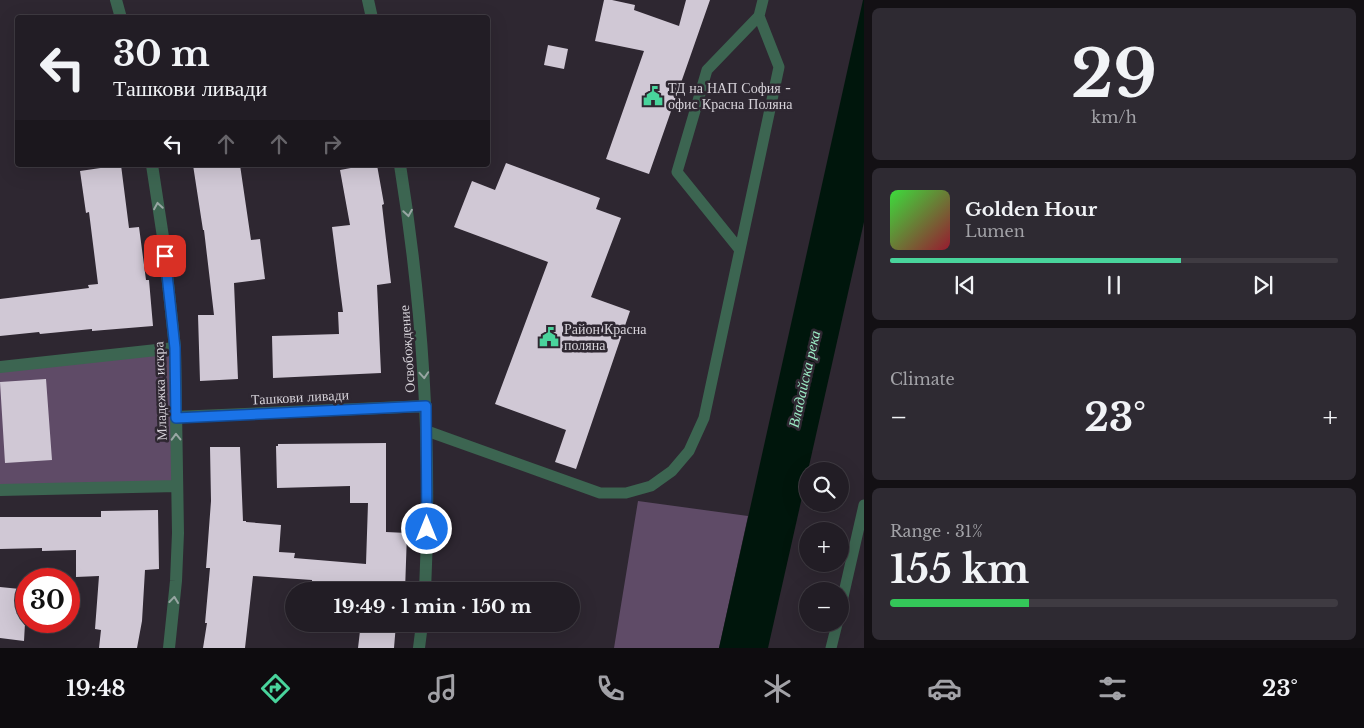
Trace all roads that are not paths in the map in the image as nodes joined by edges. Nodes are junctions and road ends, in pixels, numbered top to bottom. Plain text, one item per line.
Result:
1 (116, 0) edge
2 (368, 0) edge
3 (763, 0) edge
4 (120, 15) edge
5 (371, 15) edge
6 (759, 16) junction
7 (152, 167) edge
8 (400, 167) edge
9 (740, 250) junction
10 (175, 348) junction
11 (0, 367) edge
12 (426, 406) junction
13 (176, 418) junction
14 (427, 431) junction
15 (177, 486) junction
16 (0, 490) edge
17 (864, 505) edge
18 (425, 582) edge
19 (846, 582) edge
20 (421, 632) edge
21 (835, 632) edge
22 (169, 648) edge
23 (420, 648) edge
24 (831, 648) edge

1 - 4 street
2 - 5 street
3 - 6 lane
6 - 9 lane
6 - 9 lane
10 -> 7 street, Младежка искра
8 -> 12 street, Освобождение
9 - 14 lane
10 - 11 street
10 - 13 street, Младежка искра
12 - 13 street, Ташкови ливади
12 - 14 street, Освобождение
15 -> 13 street, Младежка искра
14 - 18 street, Освобождение
15 - 16 street
22 -> 15 street, Младежка искра
17 - 19 lane
20 - 23 street
21 - 24 lane

